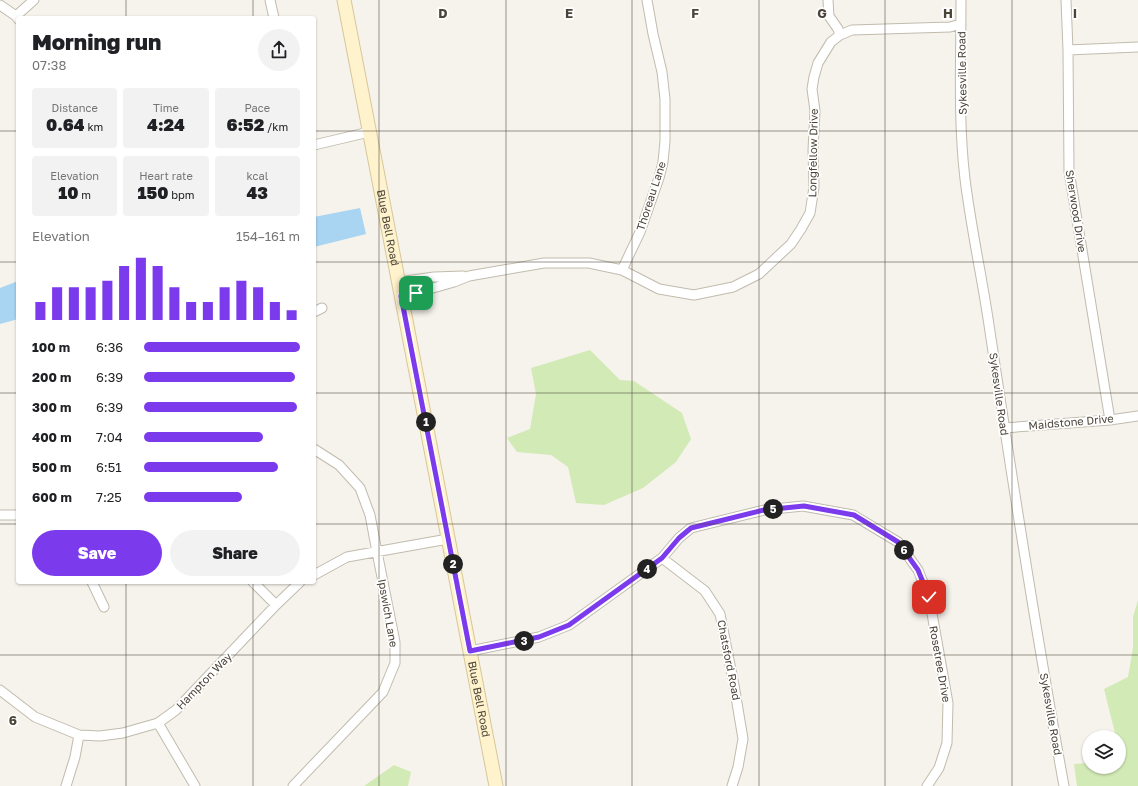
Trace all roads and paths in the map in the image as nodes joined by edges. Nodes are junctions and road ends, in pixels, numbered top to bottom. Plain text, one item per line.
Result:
1 (34, 0) edge
2 (270, 0) edge
3 (344, 0) edge
4 (647, 0) edge
5 (828, 0) edge
6 (961, 0) edge
7 (1066, 0) edge
8 (0, 5) edge
9 (16, 16) edge
10 (18, 16) edge
11 (274, 16) edge
12 (961, 24) junction
13 (840, 35) junction
14 (1138, 47) edge
15 (1068, 50) junction
16 (369, 132) junction
17 (316, 145) edge
18 (622, 270) junction
19 (469, 276) junction
20 (399, 282) junction
21 (401, 296) junction
22 (1138, 416) edge
23 (1110, 420) junction
24 (1004, 428) junction
25 (316, 450) edge
26 (0, 515) edge
27 (16, 515) edge
28 (448, 539) junction
29 (378, 552) junction
30 (662, 558) junction
31 (316, 574) edge
32 (93, 584) edge
33 (255, 584) edge
34 (298, 584) edge
35 (276, 605) junction
36 (104, 607) dead end
37 (470, 651) junction
38 (0, 690) edge
39 (158, 723) junction
40 (79, 735) junction
41 (66, 786) edge
42 (195, 786) edge
43 (293, 786) edge
44 (496, 786) edge
45 (732, 786) edge
46 (927, 786) edge
47 (1064, 786) edge

1 - 10 street
2 - 11 street
3 - 16 street, Blue Bell Road
4 - 18 street, Thoreau Lane
5 - 13 street
6 - 12 street, Sykesville Road
7 - 15 street, Sherwood Drive
8 - 9 street
12 - 13 street
12 - 24 street, Sykesville Road
13 - 18 street, Longfellow Drive
14 - 15 street
15 - 23 street, Sherwood Drive
16 - 17 street
16 - 20 street, Blue Bell Road
18 - 19 street, Longfellow Drive
19 - 20 street, Longfellow Drive
19 - 21 street, Longfellow Drive
20 - 21 street, Blue Bell Road
21 - 28 street, Blue Bell Road
22 - 23 street, Maidstone Drive
23 - 24 street, Maidstone Drive
24 - 47 street, Sykesville Road
25 - 29 street, Ipswich Lane
26 - 27 street
28 - 29 street
28 - 37 street, Blue Bell Road
29 - 31 street
29 - 43 street, Ipswich Lane
30 - 37 street, Rosetree Drive
30 - 45 street, Chatsford Road
30 - 46 street, Rosetree Drive
32 - 36 street
33 - 35 street
34 - 35 street, Hampton Way
35 - 39 street, Hampton Way
37 - 44 street, Blue Bell Road
38 - 40 street, Hampton Way
39 - 40 street, Hampton Way
39 - 42 street
40 - 41 street

